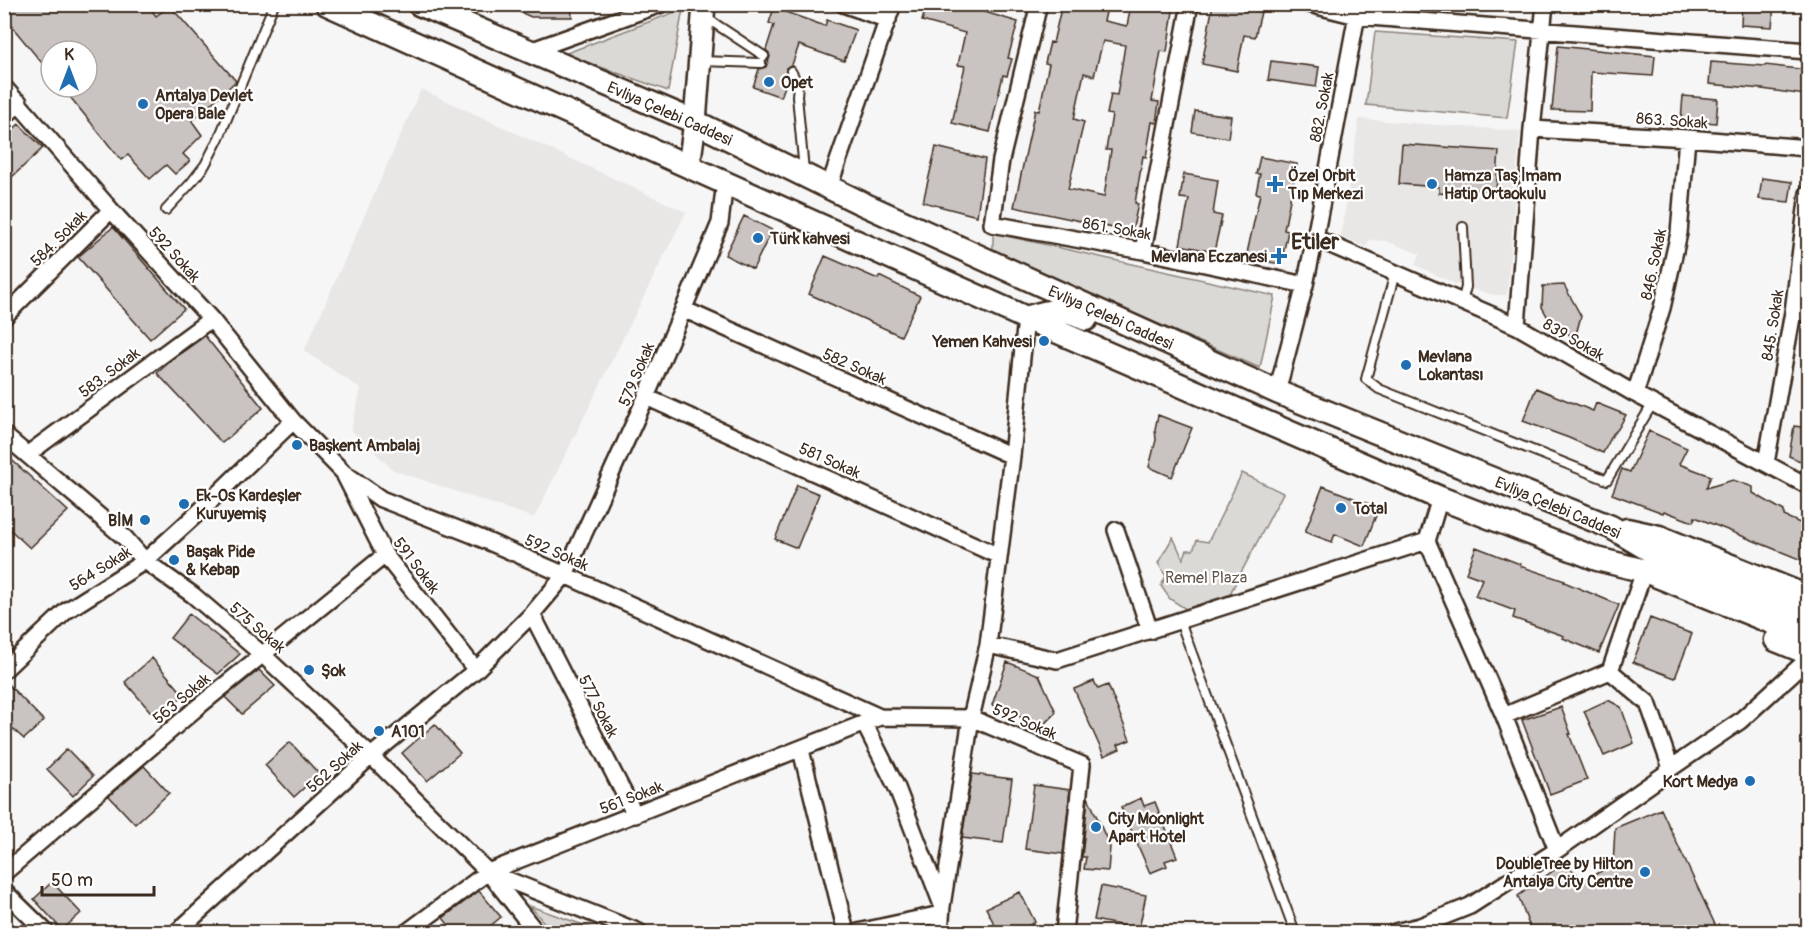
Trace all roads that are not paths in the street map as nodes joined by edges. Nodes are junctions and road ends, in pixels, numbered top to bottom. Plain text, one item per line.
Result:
1 (274, 4) edge
2 (327, 4) edge
3 (419, 4) edge
4 (661, 4) edge
5 (843, 4) edge
6 (893, 4) edge
7 (1040, 4) edge
8 (1190, 4) edge
9 (1309, 4) edge
10 (1545, 4) edge
11 (704, 10) edge
12 (1358, 10) edge
13 (888, 20) junction
14 (1542, 30) junction
15 (1809, 51) edge
16 (527, 52) junction
17 (700, 61) junction
18 (790, 71) dead end
19 (4, 87) edge
20 (19, 102) junction
21 (4, 118) edge
22 (695, 122) junction
23 (1532, 129) junction
24 (1687, 138) junction
25 (1809, 148) edge
26 (689, 166) junction
27 (804, 175) junction
28 (725, 182) junction
29 (829, 187) junction
30 (1809, 193) edge
31 (111, 210) junction
32 (166, 210) dead end
33 (1462, 227) dead end
34 (1315, 238) junction
35 (1143, 251) junction
36 (1395, 273) junction
37 (1305, 285) junction
38 (1462, 302) junction
39 (683, 309) junction
40 (1801, 312) edge
41 (4, 317) edge
42 (1026, 318) junction
43 (211, 319) junction
44 (1517, 326) junction
45 (1277, 392) junction
46 (1635, 394) junction
47 (646, 397) junction
48 (1653, 403) junction
49 (293, 421) junction
50 (4, 435) edge
51 (28, 454) junction
52 (1012, 456) junction
53 (1766, 463) junction
54 (344, 473) junction
55 (1809, 486) edge
56 (1440, 498) junction
57 (1611, 527) junction
58 (1116, 530) dead end
59 (1426, 541) junction
60 (385, 555) junction
61 (999, 556) junction
62 (1597, 559) junction
63 (145, 561) junction
64 (565, 575) junction
65 (1640, 583) junction
66 (1809, 597) edge
67 (532, 614) junction
68 (1809, 615) edge
69 (1180, 621) junction
70 (1150, 631) junction
71 (1809, 636) edge
72 (988, 645) junction
73 (1809, 653) edge
74 (263, 655) junction
75 (1809, 659) edge
76 (4, 670) edge
77 (476, 670) junction
78 (1610, 671) junction
79 (1504, 716) junction
80 (880, 717) junction
81 (971, 718) junction
82 (864, 723) junction
83 (801, 750) junction
84 (372, 756) junction
85 (1671, 768) junction
86 (635, 815) junction
87 (1557, 850) junction
88 (488, 872) junction
89 (4, 873) edge
90 (4, 891) edge
91 (942, 910) junction
92 (46, 933) edge
93 (177, 933) edge
94 (407, 933) edge
95 (536, 933) edge
96 (639, 933) edge
97 (846, 933) edge
98 (858, 933) edge
99 (940, 933) edge
100 (1064, 933) edge
101 (1295, 933) edge
102 (1395, 933) edge

1 - 32 lane
2 - 26 main road
3 - 16 main road, Evliya Çelebi Caddesi
4 - 16 street
5 - 13 street
6 - 13 street
7 - 35 street, 861. Sokak
8 - 35 street
9 - 12 street
10 - 14 street
11 - 17 street
11 - 17 lane
12 - 14 street
12 - 34 street, 882. Sokak
13 - 29 street
14 - 15 street
14 - 23 street
16 - 22 main road, Evliya Çelebi Caddesi
17 - 22 street
18 - 27 lane
19 - 20 street, 592 Sokak
20 - 21 street
20 - 31 street, 592 Sokak
22 - 26 street
22 - 27 main road, Evliya Çelebi Caddesi
23 - 24 street, 863. Sokak
23 - 44 street
24 - 25 street, 863. Sokak
24 - 46 street, 846. Sokak
26 - 28 main road, Evliya Çelebi Caddesi
27 - 29 main road, Evliya Çelebi Caddesi
28 - 39 street, 579 Sokak
28 - 42 main road, Evliya Çelebi Caddesi
29 - 45 main road, Evliya Çelebi Caddesi
30 - 40 street, 845. Sokak
31 - 41 street, 584. Sokak
31 - 43 street, 592 Sokak
33 - 38 lane
34 - 36 street, 839 Sokak
34 - 37 street, 882. Sokak
35 - 37 street, 861. Sokak
36 - 38 street, 839 Sokak
36 - 48 lane
37 - 45 street, 882. Sokak
38 - 44 street, 839 Sokak
39 - 47 street, 579 Sokak
39 - 52 street, 582 Sokak
40 - 53 street, 845. Sokak
42 - 45 main road
42 - 52 street
42 - 56 main road, Evliya Çelebi Caddesi
43 - 49 street, 592 Sokak
43 - 51 street, 583. Sokak
44 - 46 street, 839 Sokak
45 - 57 main road, Evliya Çelebi Caddesi
46 - 48 street, 839 Sokak
47 - 61 street, 581 Sokak
47 - 64 street, 579 Sokak
48 - 53 street, 839 Sokak
49 - 54 street, 592 Sokak
49 - 63 street, 564 Sokak
50 - 51 street, 575 Sokak
51 - 63 street, 575 Sokak
52 - 61 street
53 - 55 street, 839 Sokak
54 - 60 street, 591 Sokak
54 - 64 street, 592 Sokak
56 - 59 street
56 - 62 main road, Evliya Çelebi Caddesi
57 - 66 main road
57 - 68 main road, Evliya Çelebi Caddesi
58 - 70 street
59 - 69 street
59 - 79 street
60 - 74 street, 563 Sokak
60 - 77 street, 591 Sokak
61 - 72 street
62 - 65 main road
62 - 71 main road, Evliya Çelebi Caddesi
63 - 74 street, 575 Sokak
63 - 76 street, 564 Sokak
64 - 67 street, 562 Sokak
64 - 80 street, 592 Sokak
65 - 73 main road
65 - 78 street
67 - 77 street, 562 Sokak
67 - 86 street, 577 Sokak
69 - 70 street
69 - 101 lane
70 - 72 street
72 - 81 street
74 - 84 street, 575 Sokak
74 - 89 street, 563 Sokak
75 - 85 street
77 - 84 street, 562 Sokak
78 - 79 street
78 - 85 street
79 - 87 street
80 - 81 street, 592 Sokak
80 - 82 street, 561 Sokak
81 - 91 street
81 - 100 street, 592 Sokak
82 - 83 street, 561 Sokak
82 - 91 street
83 - 86 street, 561 Sokak
83 - 97 street
84 - 88 street, 575 Sokak
84 - 93 street, 562 Sokak
85 - 87 street
86 - 88 street, 561 Sokak
87 - 102 street
88 - 94 street, 561 Sokak
88 - 95 street
88 - 96 street, 575 Sokak
90 - 92 street
91 - 98 street
91 - 99 street

